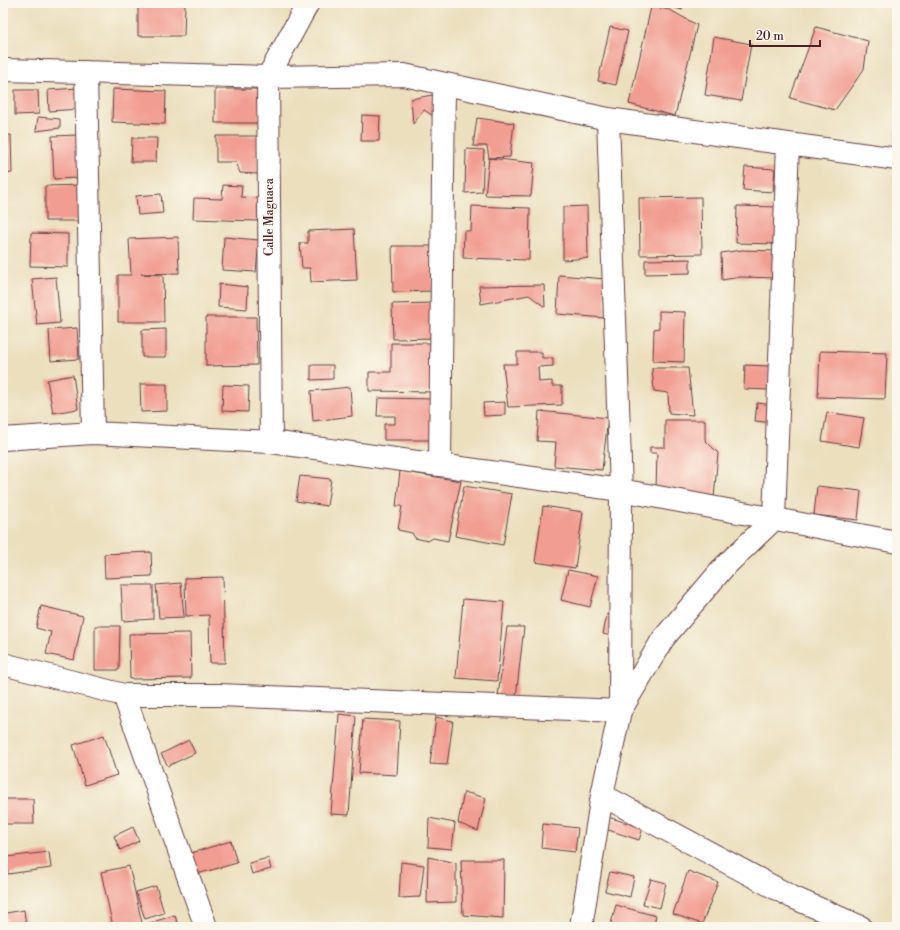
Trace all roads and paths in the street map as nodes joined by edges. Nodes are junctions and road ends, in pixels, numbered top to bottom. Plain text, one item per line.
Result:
1 (308, 3) edge
2 (3, 70) edge
3 (86, 72) junction
4 (268, 77) junction
5 (444, 84) junction
6 (608, 119) junction
7 (788, 144) junction
8 (897, 159) edge
9 (93, 433) junction
10 (3, 439) edge
11 (271, 442) junction
12 (440, 464) junction
13 (621, 490) junction
14 (774, 519) junction
15 (897, 542) edge
16 (3, 664) edge
17 (124, 695) junction
18 (620, 711) junction
19 (602, 795) junction
20 (206, 927) edge
21 (581, 927) edge
22 (861, 927) edge

1 - 4 street, Calle Maguaca
2 - 3 street
3 - 4 street
3 - 9 street
4 - 5 street
4 - 11 street, Calle Maguaca
5 - 6 street
5 - 12 street
6 - 7 street
6 - 13 street
7 - 8 street
7 - 14 street
9 - 10 street
9 - 11 street
11 - 12 street
12 - 13 street
13 - 14 street
13 - 18 street
14 - 15 street
14 - 18 street
16 - 17 street
17 - 18 street
17 - 20 street
18 - 19 street
19 - 21 street
19 - 22 street

